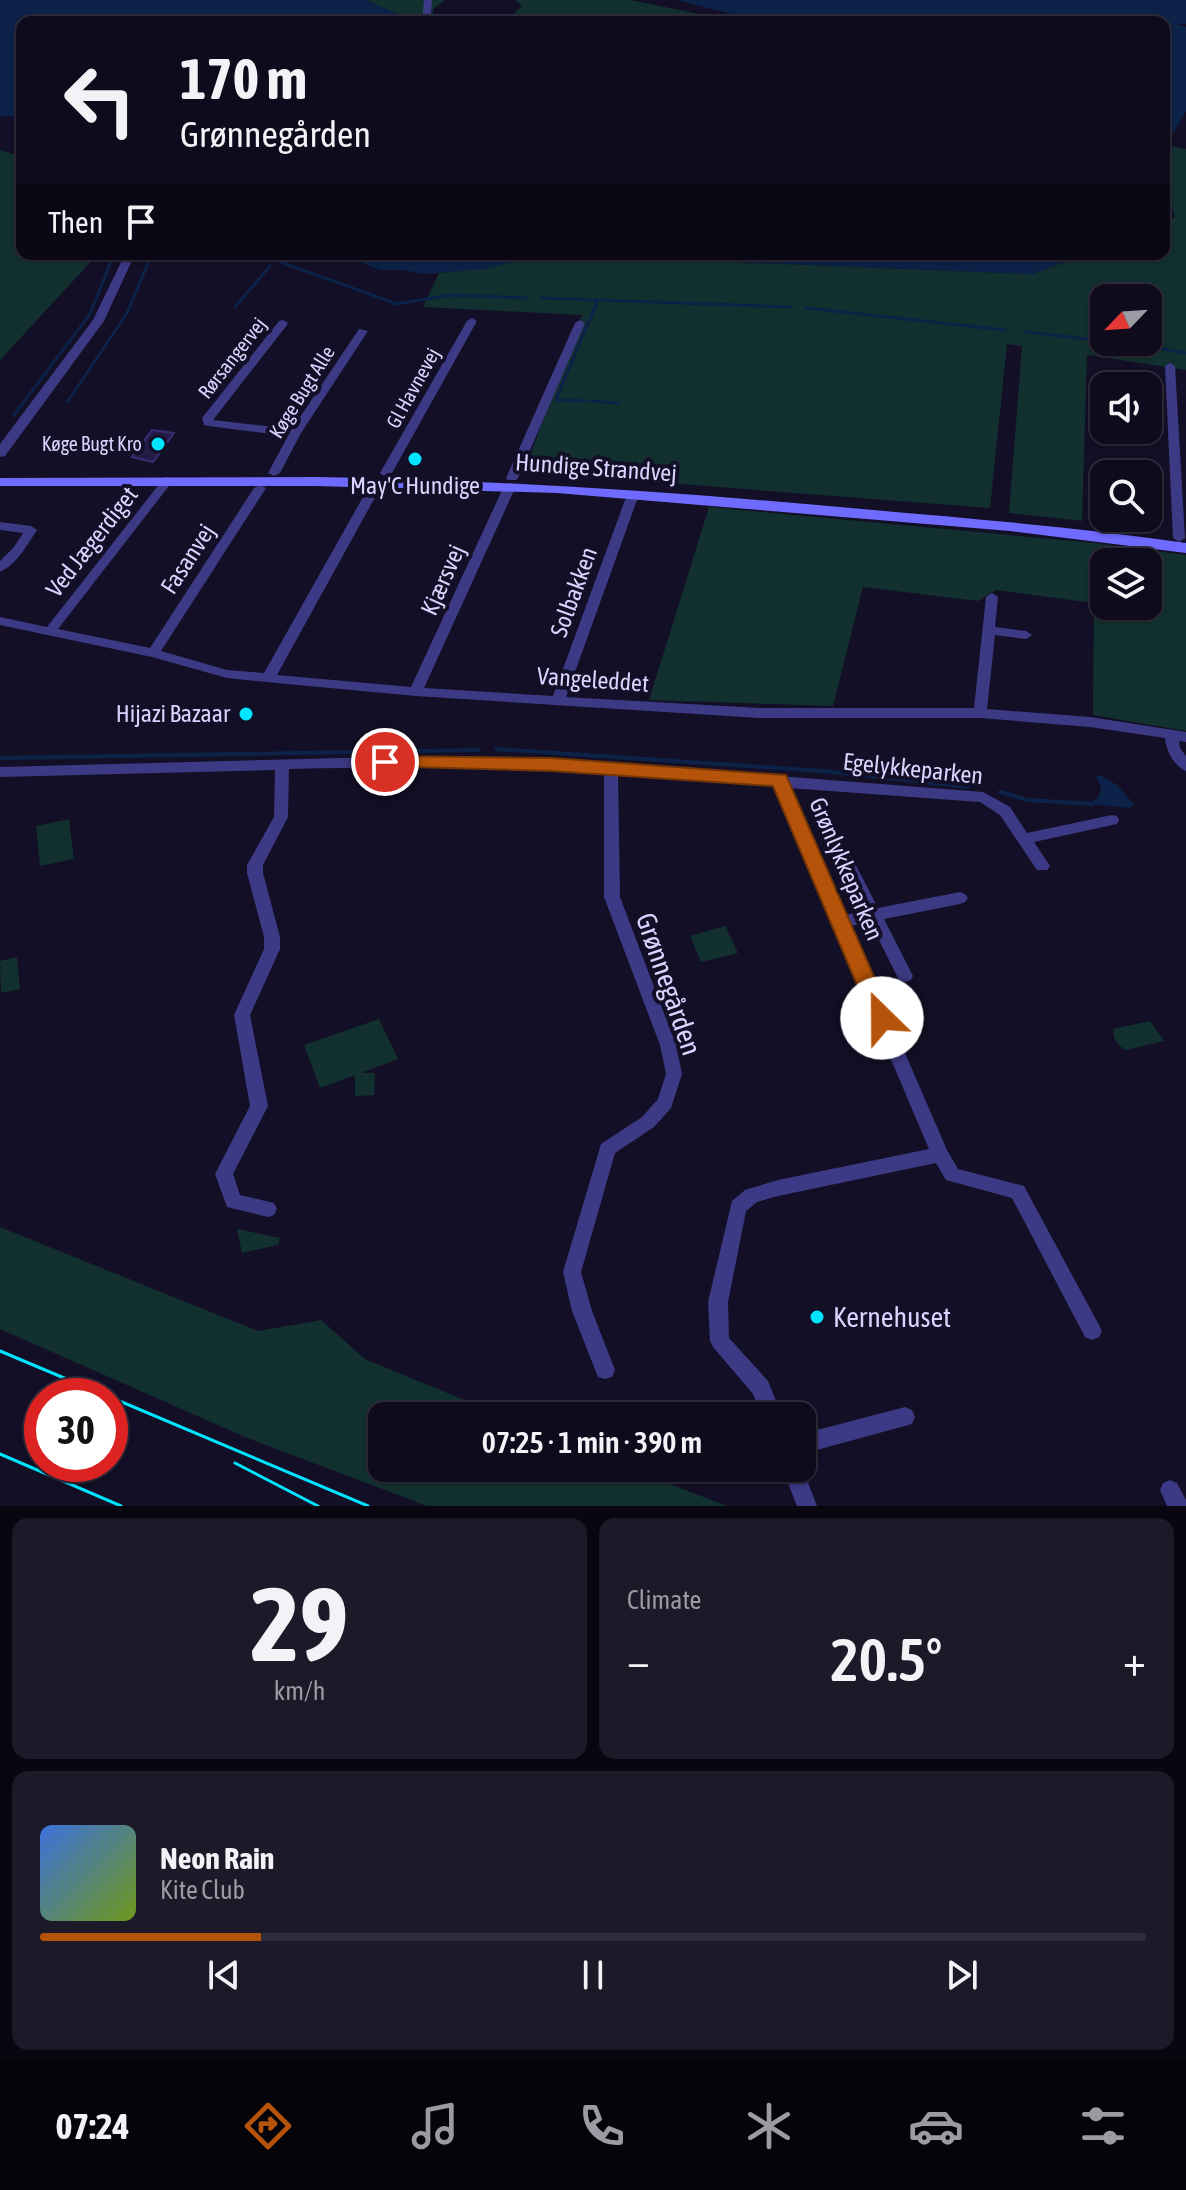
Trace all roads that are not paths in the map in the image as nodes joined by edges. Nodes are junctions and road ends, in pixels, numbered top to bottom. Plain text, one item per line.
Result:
1 (127, 260) edge
2 (472, 321) dead end
3 (283, 323) dead end
4 (580, 323) dead end
5 (363, 331) dead end
6 (1170, 366) dead end
7 (295, 433) junction
8 (0, 453) edge
9 (0, 473) edge
10 (274, 473) junction
11 (382, 477) junction
12 (168, 480) junction
13 (0, 482) edge
14 (511, 482) junction
15 (260, 488) dead end
16 (631, 500) dead end
17 (0, 526) edge
18 (1184, 541) edge
19 (0, 568) edge
20 (992, 597) dead end
21 (1, 625) edge
22 (51, 630) junction
23 (987, 630) junction
24 (1026, 635) dead end
25 (153, 653) junction
26 (268, 678) junction
27 (416, 692) junction
28 (558, 700) junction
29 (980, 713) junction
30 (1171, 733) junction
31 (1186, 737) edge
32 (282, 765) junction
33 (1186, 766) edge
34 (611, 768) junction
35 (0, 772) edge
36 (779, 780) junction
37 (1112, 820) dead end
38 (1024, 839) junction
39 (844, 856) dead end
40 (1042, 866) dead end
41 (960, 898) dead end
42 (874, 915) junction
43 (840, 922) junction
44 (905, 976) dead end
45 (940, 1154) junction
46 (268, 1209) dead end
47 (1092, 1331) dead end
48 (605, 1370) dead end
49 (766, 1402) edge
50 (905, 1417) dead end
51 (816, 1440) edge
52 (798, 1482) edge
53 (807, 1506) edge

1 - 8 street
2 - 11 street, Gl Havnevej
3 - 7 street, Rørsangervej
4 - 14 street, Kjærsvej
5 - 7 street, Køge Bugt Alle
6 - 18 street
7 - 10 street, Køge Bugt Alle
9 - 10 main road, Hundige Strandvej
10 - 11 main road, Hundige Strandvej
11 - 12 main road, Hundige Strandvej
11 - 14 main road, Hundige Strandvej
11 - 26 street, Gl Havnevej
12 - 13 main road, Hundige Strandvej
12 - 22 street, Ved Jægerdiget
14 - 18 main road, Hundige Strandvej
14 - 27 street, Kjærsvej
15 - 25 street, Fasanvej
16 - 28 street, Solbakken
17 - 19 street
20 - 23 street
21 - 22 street, Vangeleddet
22 - 25 street, Vangeleddet
23 - 24 street
23 - 29 street
25 - 26 street, Vangeleddet
26 - 27 street, Vangeleddet
27 - 28 street, Vangeleddet
28 - 29 street, Vangeleddet
29 - 30 street, Vangeleddet
30 - 31 street, Vangeleddet
30 - 33 street
32 - 34 street
32 - 35 street
32 - 46 street
34 - 36 street
34 - 48 street, Grønnegården
36 - 38 street, Egelykkeparken
36 - 43 street, Grønlykkeparken
37 - 38 street
38 - 40 street, Egelykkeparken
39 - 42 street
41 - 42 street
42 - 43 street
42 - 44 street
43 - 45 street, Grønlykkeparken
45 - 47 street, Grønlykkeparken
45 - 49 street
50 - 51 street
52 - 53 street

